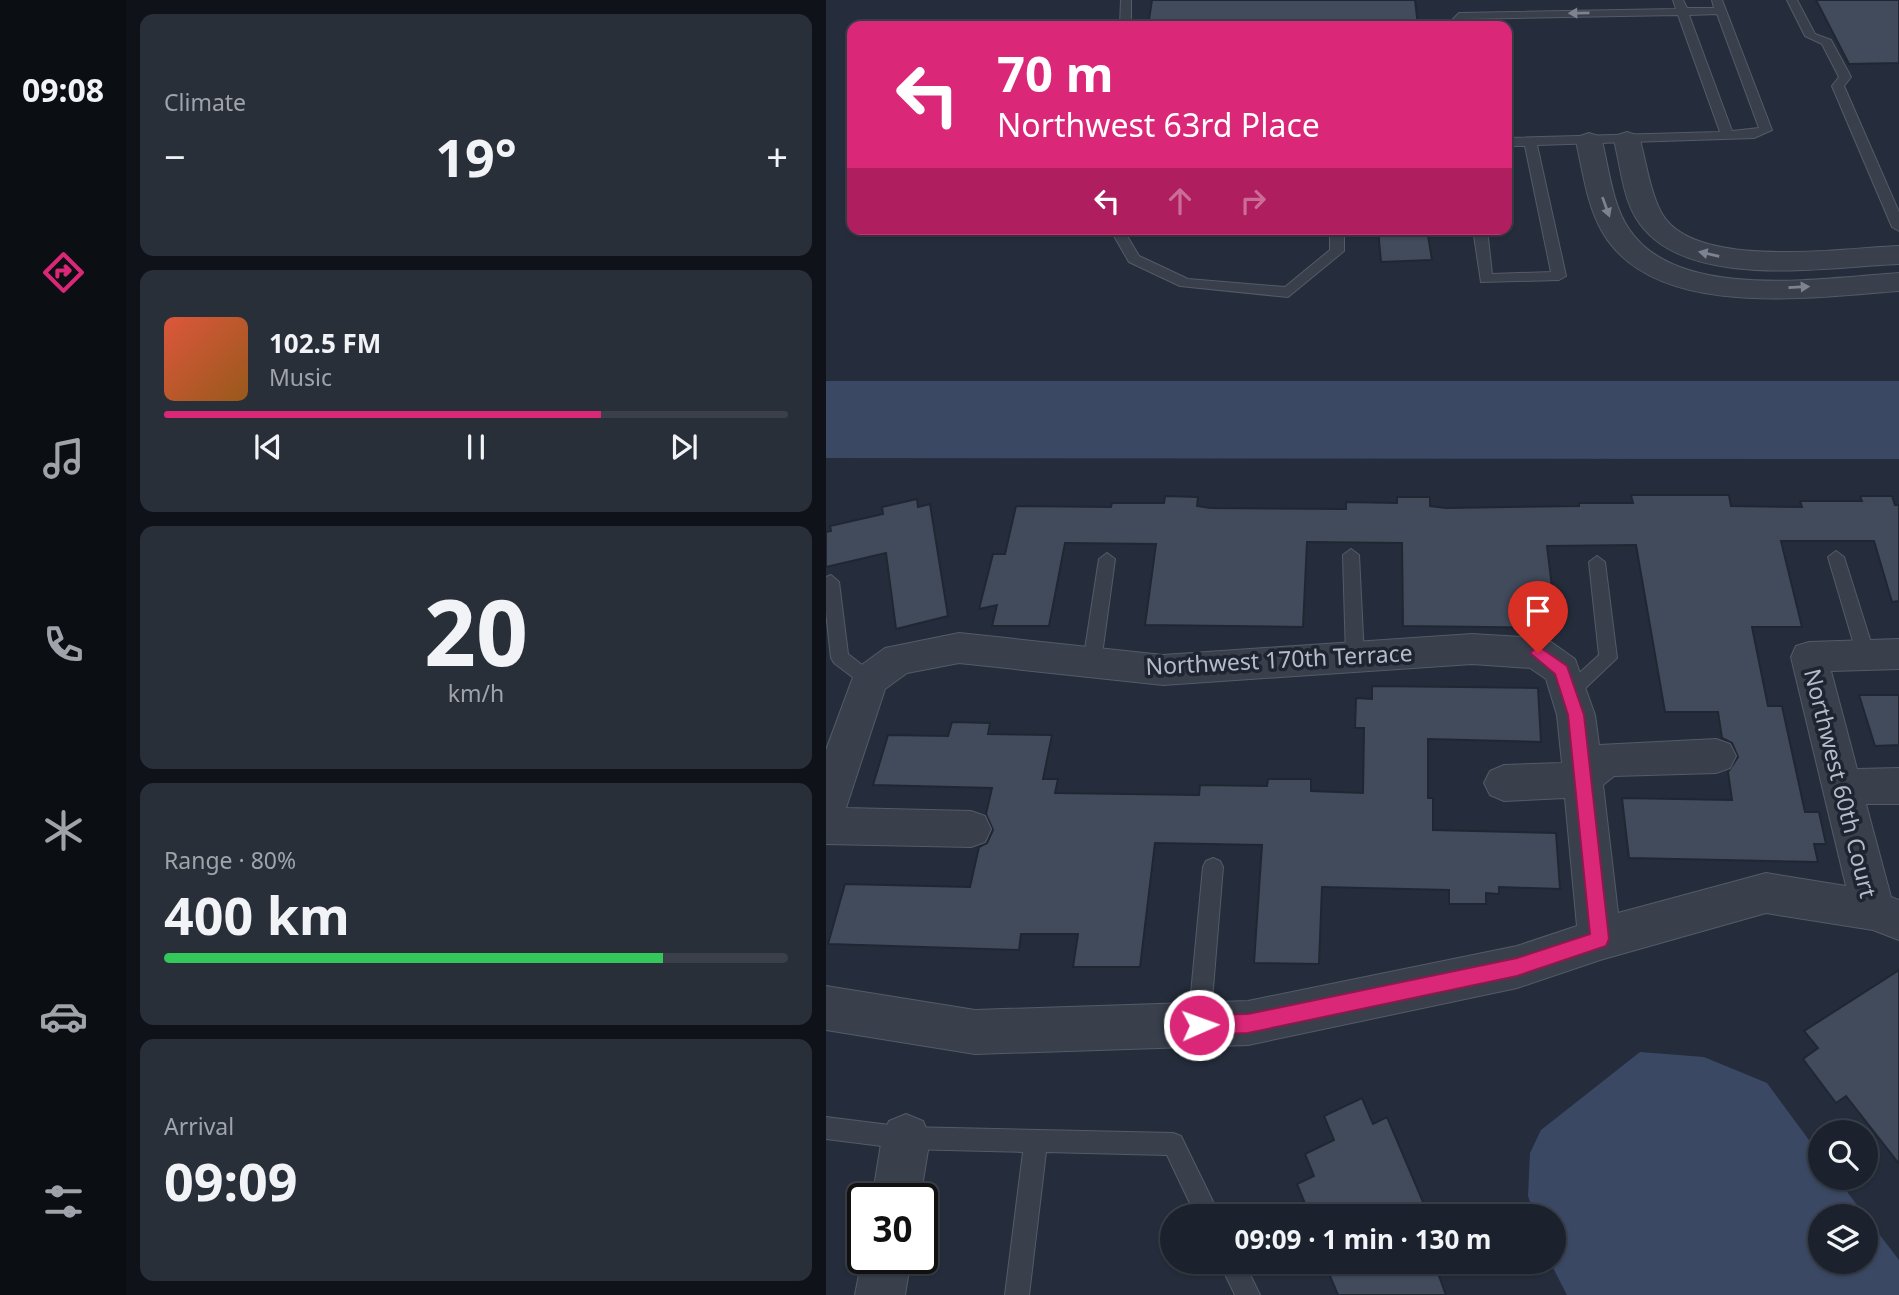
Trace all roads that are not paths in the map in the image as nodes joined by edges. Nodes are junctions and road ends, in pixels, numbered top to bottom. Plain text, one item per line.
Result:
1 (1126, 0) edge
2 (1792, 0) edge
3 (1680, 5) edge
4 (1719, 5) edge
5 (1126, 21) edge
6 (1456, 21) edge
7 (1727, 135) junction
8 (1627, 140) junction
9 (1589, 141) junction
10 (1512, 142) edge
11 (1530, 142) junction
12 (1899, 226) edge
13 (1120, 235) edge
14 (1337, 235) edge
15 (1481, 235) edge
16 (1899, 255) edge
17 (1899, 282) edge
18 (1351, 555) dead end
19 (1836, 557) dead end
20 (1107, 559) dead end
21 (1597, 562) dead end
22 (831, 582) dead end
23 (1883, 655) edge
24 (1355, 657) junction
25 (1091, 662) junction
26 (869, 680) junction
27 (1569, 693) junction
28 (1716, 756) dead end
29 (1581, 780) junction
30 (1504, 783) dead end
31 (1899, 786) edge
32 (1842, 787) junction
33 (826, 807) edge
34 (826, 827) edge
35 (971, 829) dead end
36 (1213, 867) dead end
37 (1886, 915) edge
38 (1600, 939) junction
39 (826, 1008) edge
40 (1199, 1025) junction
41 (826, 1128) edge
42 (906, 1138) junction
43 (1036, 1142) junction
44 (899, 1183) edge
45 (1202, 1204) edge
46 (883, 1274) edge
47 (1236, 1274) edge
48 (1245, 1294) edge
49 (880, 1295) edge
50 (1017, 1295) edge

1 - 5 lane
2 - 12 lane
3 - 4 lane
3 -> 6 lane
3 - 7 lane
4 - 7 lane
7 - 8 lane
8 - 9 lane
16 -> 8 street
9 - 11 lane
9 -> 17 street
10 - 11 lane
11 - 15 lane
13 - 14 lane
18 - 24 lane
19 - 23 lane
20 - 25 lane
21 - 27 lane
22 - 26 lane
23 - 32 street, Northwest 60th Court
24 - 25 street, Northwest 170th Terrace
24 - 27 street, Northwest 170th Terrace
25 - 26 street, Northwest 170th Terrace
26 - 33 street
27 - 29 street
28 - 29 street
29 - 30 street
29 - 38 street
31 - 32 street
32 - 37 street, Northwest 60th Court
34 - 35 street
36 - 40 lane
37 - 38 street
38 - 40 street
39 - 40 street
41 - 42 lane
42 - 43 lane
42 - 44 street
43 - 45 lane
43 - 50 lane
46 - 49 street
47 - 48 lane

